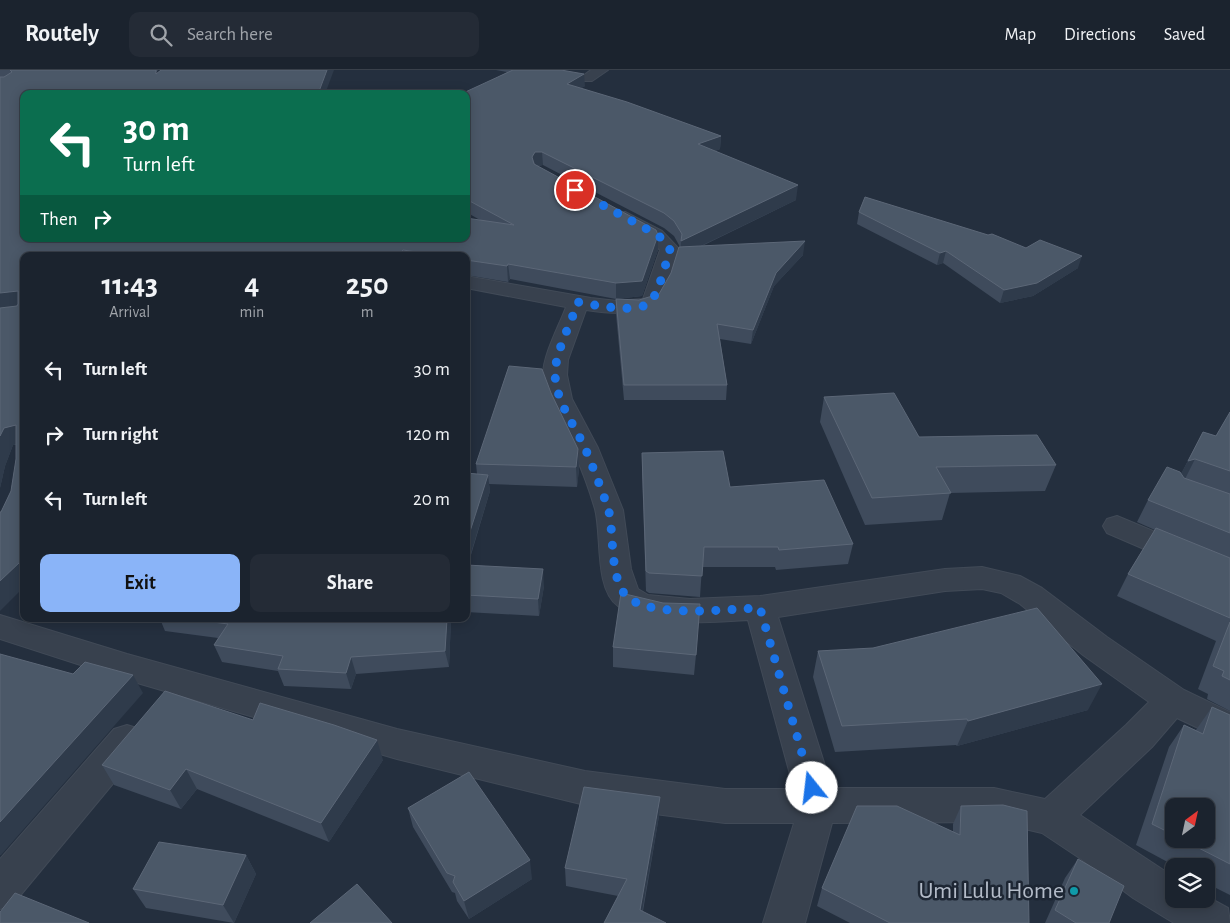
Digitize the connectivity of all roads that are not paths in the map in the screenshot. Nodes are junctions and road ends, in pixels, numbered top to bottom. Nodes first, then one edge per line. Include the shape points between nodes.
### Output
1 (601, 70) edge
2 (587, 78) dead end
3 (612, 210) edge
4 (470, 283) edge
5 (578, 302) junction
6 (1117, 526) dead end
7 (1230, 575) edge
8 (760, 608) junction
9 (0, 627) edge
10 (176, 682) junction
11 (1172, 700) junction
12 (1230, 728) edge
13 (818, 806) junction
14 (1051, 818) junction
15 (0, 889) edge
16 (784, 923) edge
17 (1213, 923) edge

1 - 2 street
3 - 5 street via 665,241 670,250 662,274 651,302 643,306 617,307
4 - 5 street
5 - 8 street via 557,360 555,375 560,399 585,448 609,510 616,569 627,597 642,606 690,611
6 - 7 street
8 - 11 street via 945,580 982,578 1009,584 1031,596
8 - 13 street
9 - 10 street
10 - 13 street via 397,744 585,788 725,806
10 - 15 street
11 - 12 street
11 - 14 street via 1139,736
13 - 14 street via 994,805
13 - 16 street
14 - 17 street via 1147,884

